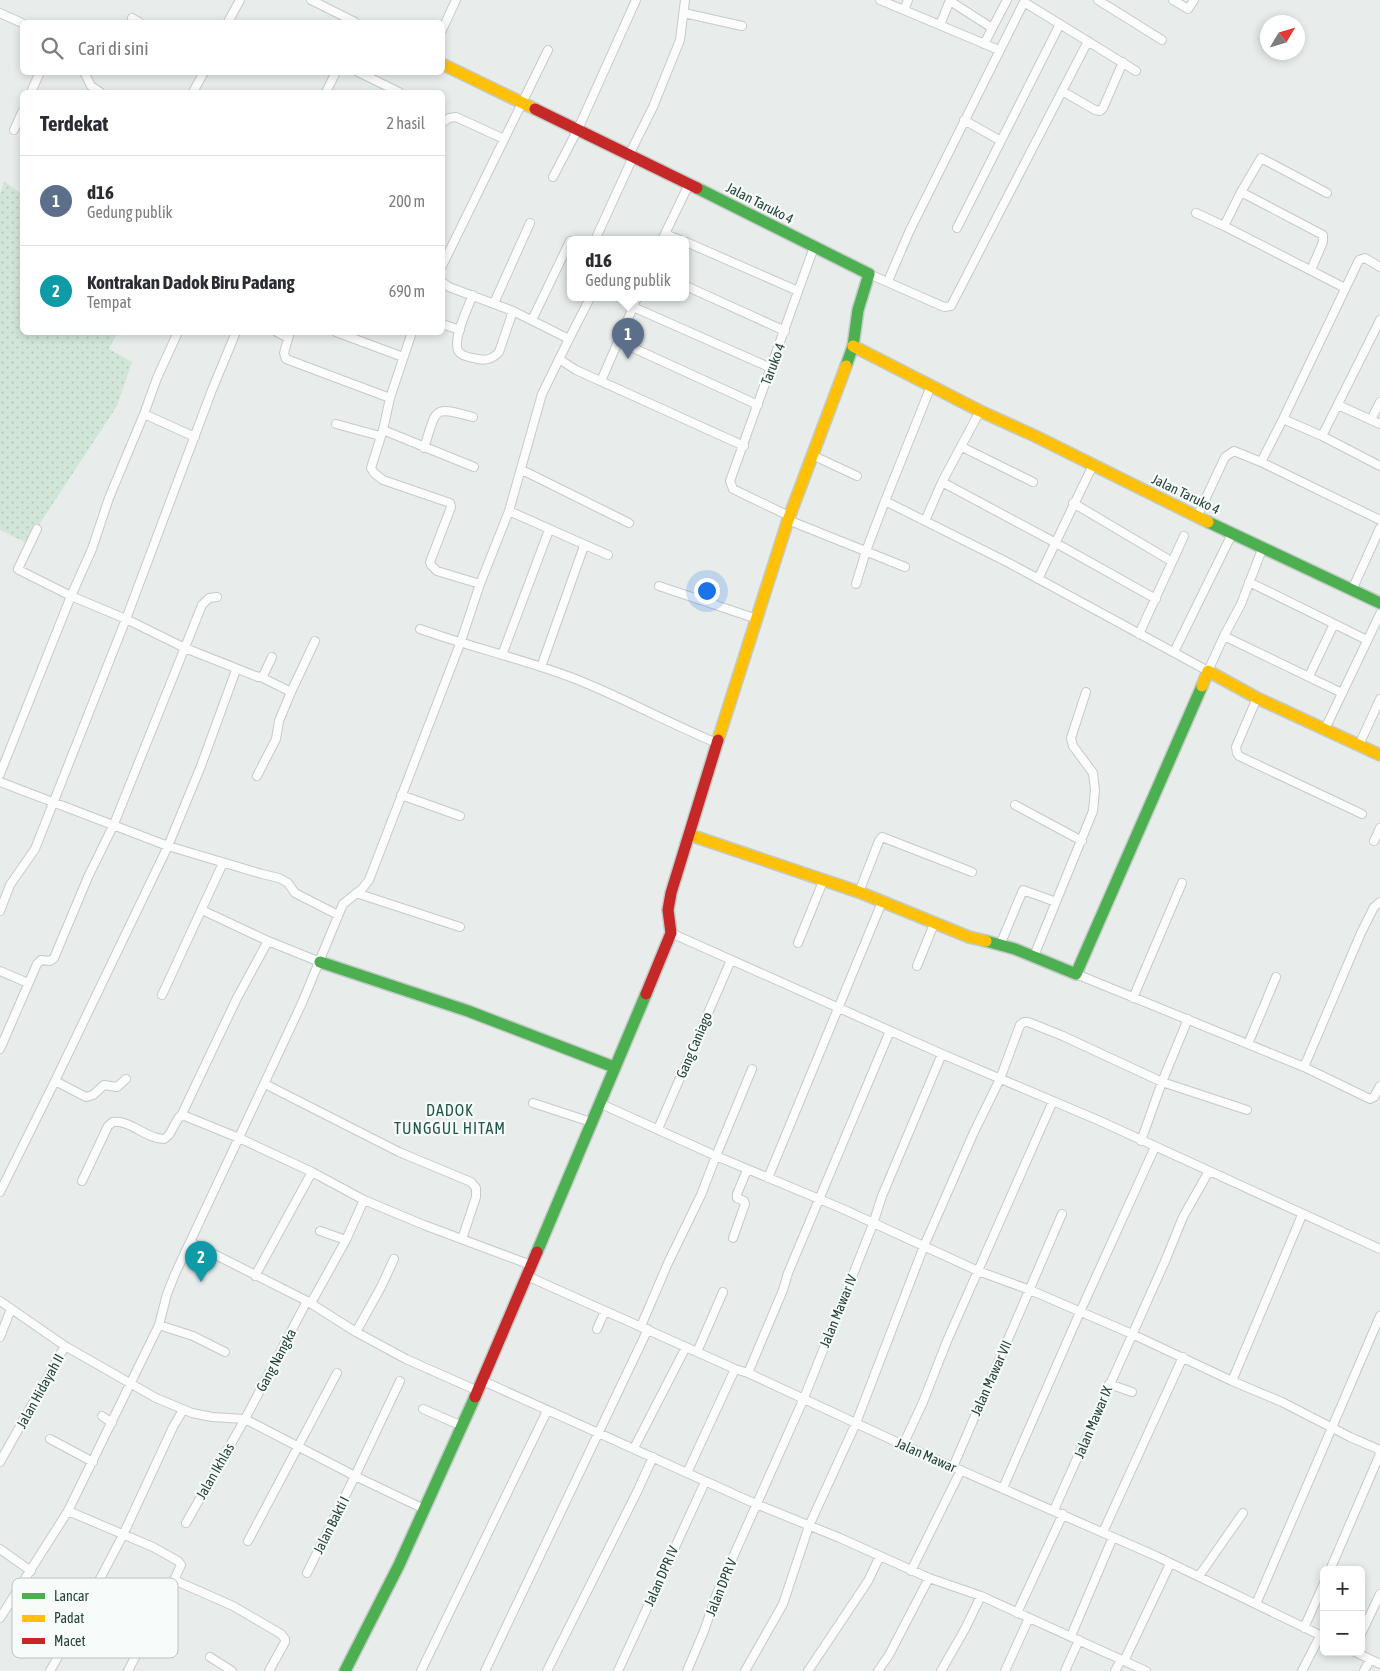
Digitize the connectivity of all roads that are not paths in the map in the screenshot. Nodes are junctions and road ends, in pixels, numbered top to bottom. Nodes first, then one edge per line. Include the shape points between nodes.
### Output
1 (240, 0) edge
2 (311, 0) edge
3 (456, 0) edge
4 (636, 0) edge
5 (685, 0) edge
6 (880, 0) edge
7 (908, 0) edge
8 (950, 0) edge
9 (1007, 0) edge
10 (1098, 0) edge
11 (1173, 0) edge
12 (1194, 0) edge
13 (1025, 1) edge
14 (904, 10) junction
15 (684, 13) junction
16 (0, 14) edge
17 (132, 18) dead end
18 (136, 20) edge
19 (229, 20) edge
20 (351, 20) edge
21 (20, 22) edge
22 (445, 24) edge
23 (1060, 24) junction
24 (940, 25) junction
25 (742, 26) dead end
26 (992, 28) junction
27 (1162, 40) dead end
28 (1088, 41) junction
29 (984, 44) junction
30 (548, 50) dead end
31 (999, 50) junction
32 (1123, 62) junction
33 (445, 65) edge
34 (1136, 70) dead end
35 (39, 75) edge
36 (86, 75) edge
37 (202, 75) edge
38 (334, 75) edge
39 (364, 75) edge
40 (32, 90) edge
41 (97, 90) edge
42 (194, 90) edge
43 (327, 90) edge
44 (394, 90) edge
45 (1062, 92) junction
46 (522, 103) junction
47 (20, 116) edge
48 (446, 116) edge
49 (964, 120) junction
50 (578, 129) junction
51 (14, 130) dead end
52 (504, 139) junction
53 (1001, 140) junction
54 (631, 156) junction
55 (553, 177) dead end
56 (689, 184) junction
57 (1241, 192) junction
58 (1327, 193) dead end
59 (1196, 213) dead end
60 (530, 223) dead end
61 (1224, 226) junction
62 (957, 228) dead end
63 (597, 236) edge
64 (664, 236) edge
65 (689, 243) edge
66 (567, 247) edge
67 (814, 247) junction
68 (445, 261) edge
69 (1380, 267) edge
70 (1311, 270) junction
71 (869, 274) junction
72 (888, 281) junction
73 (445, 284) edge
74 (689, 287) edge
75 (1345, 288) junction
76 (798, 290) junction
77 (473, 295) junction
78 (588, 301) edge
79 (636, 301) edge
80 (494, 303) junction
81 (633, 307) junction
82 (513, 311) junction
83 (532, 320) junction
84 (1380, 320) edge
85 (445, 325) edge
86 (460, 330) junction
87 (785, 331) junction
88 (177, 335) edge
89 (235, 335) edge
90 (289, 335) edge
91 (344, 335) edge
92 (411, 335) edge
93 (569, 338) junction
94 (618, 341) junction
95 (853, 346) junction
96 (404, 357) junction
97 (559, 359) junction
98 (771, 368) junction
99 (601, 381) junction
100 (931, 386) junction
101 (390, 398) junction
102 (1380, 402) edge
103 (758, 405) junction
104 (1338, 405) junction
105 (980, 411) junction
106 (144, 414) junction
107 (473, 417) dead end
108 (1283, 419) junction
109 (1371, 420) junction
110 (336, 424) dead end
111 (1380, 424) edge
112 (382, 433) junction
113 (1322, 436) junction
114 (195, 437) junction
115 (744, 446) junction
116 (962, 447) junction
117 (424, 448) junction
118 (812, 455) junction
119 (1261, 462) junction
120 (1093, 464) junction
121 (1380, 466) edge
122 (474, 467) dead end
123 (522, 470) junction
124 (857, 476) dead end
125 (942, 482) junction
126 (1033, 482) dead end
127 (885, 501) junction
128 (1073, 503) junction
129 (509, 511) junction
130 (1197, 516) junction
131 (788, 518) junction
132 (1380, 520) edge
133 (925, 521) junction
134 (629, 523) dead end
135 (1380, 528) edge
136 (37, 529) dead end
137 (549, 530) junction
138 (1232, 534) junction
139 (1184, 536) dead end
140 (1054, 542) junction
141 (584, 546) junction
142 (1263, 547) junction
143 (866, 551) junction
144 (608, 555) dead end
145 (1171, 561) junction
146 (904, 567) dead end
147 (1038, 579) junction
148 (1249, 582) junction
149 (480, 584) junction
150 (856, 584) dead end
151 (659, 586) dead end
152 (1352, 590) junction
153 (70, 596) junction
154 (217, 597) dead end
155 (1156, 599) junction
156 (1380, 603) edge
157 (1380, 614) edge
158 (126, 619) junction
159 (758, 619) junction
160 (1334, 624) junction
161 (420, 629) dead end
162 (1139, 634) junction
163 (1224, 636) junction
164 (1367, 640) junction
165 (315, 641) dead end
166 (460, 644) junction
167 (185, 648) junction
168 (1174, 652) junction
169 (502, 655) junction
170 (272, 657) dead end
171 (541, 667) junction
172 (236, 670) junction
173 (1208, 671) junction
174 (1309, 676) junction
175 (261, 677) junction
176 (291, 692) junction
177 (1086, 692) dead end
178 (1342, 693) junction
179 (1257, 698) junction
180 (1380, 699) edge
181 (1325, 729) junction
182 (717, 743) junction
183 (1359, 746) junction
184 (1380, 755) edge
185 (0, 774) edge
186 (257, 776) dead end
187 (0, 782) edge
188 (401, 795) junction
189 (55, 803) junction
190 (1015, 805) dead end
191 (1362, 814) dead end
192 (460, 816) dead end
193 (114, 824) junction
194 (1380, 828) edge
195 (690, 835) junction
196 (1082, 840) junction
197 (1374, 841) dead end
198 (168, 846) junction
199 (223, 863) junction
200 (972, 872) dead end
201 (824, 880) junction
202 (1182, 883) dead end
203 (859, 892) junction
204 (356, 893) junction
205 (882, 902) junction
206 (1056, 902) junction
207 (1380, 902) edge
208 (202, 910) junction
209 (0, 911) edge
210 (338, 915) junction
211 (934, 924) junction
212 (460, 927) dead end
213 (670, 933) junction
214 (268, 940) junction
215 (798, 943) dead end
216 (1000, 945) junction
217 (1034, 956) junction
218 (731, 960) junction
219 (320, 962) junction
220 (917, 966) dead end
221 (0, 971) edge
222 (1076, 974) junction
223 (1276, 977) dead end
224 (28, 983) junction
225 (162, 995) dead end
226 (1133, 998) junction
227 (838, 1008) junction
228 (1188, 1019) junction
229 (890, 1031) junction
230 (1248, 1044) junction
231 (0, 1049) edge
232 (942, 1054) junction
233 (614, 1067) junction
234 (1304, 1067) junction
235 (752, 1068) dead end
236 (126, 1079) dead end
237 (1000, 1079) junction
238 (55, 1081) junction
239 (1162, 1082) junction
240 (265, 1084) junction
241 (1380, 1086) edge
242 (1053, 1101) junction
243 (534, 1103) dead end
244 (599, 1103) junction
245 (1247, 1110) dead end
246 (182, 1116) junction
247 (591, 1122) junction
248 (658, 1130) junction
249 (239, 1138) junction
250 (1141, 1141) junction
251 (1155, 1147) junction
252 (716, 1156) junction
253 (747, 1170) junction
254 (1209, 1171) junction
255 (312, 1172) junction
256 (768, 1178) junction
257 (82, 1181) dead end
258 (0, 1192) edge
259 (364, 1200) junction
260 (820, 1200) junction
261 (1062, 1214) dead end
262 (1302, 1215) junction
263 (873, 1224) junction
264 (320, 1231) dead end
265 (734, 1238) dead end
266 (346, 1240) junction
267 (462, 1240) junction
268 (190, 1242) junction
269 (924, 1246) junction
270 (1380, 1249) edge
271 (394, 1259) dead end
272 (531, 1265) junction
273 (978, 1270) junction
274 (255, 1276) junction
275 (527, 1276) junction
276 (1030, 1290) junction
277 (723, 1292) dead end
278 (0, 1301) edge
279 (309, 1302) junction
280 (11, 1309) junction
281 (605, 1311) junction
282 (1080, 1312) junction
283 (1380, 1316) edge
284 (159, 1324) junction
285 (644, 1327) junction
286 (597, 1329) dead end
287 (356, 1332) junction
288 (1132, 1334) junction
289 (0, 1337) edge
290 (65, 1346) junction
291 (686, 1347) junction
292 (225, 1352) dead end
293 (697, 1352) junction
294 (1183, 1357) junction
295 (735, 1369) junction
296 (337, 1372) dead end
297 (748, 1373) junction
298 (400, 1381) dead end
299 (1232, 1381) junction
300 (1109, 1384) junction
301 (131, 1385) junction
302 (480, 1386) junction
303 (1132, 1392) dead end
304 (804, 1398) junction
305 (423, 1409) dead end
306 (183, 1410) junction
307 (547, 1411) junction
308 (102, 1416) dead end
309 (245, 1419) junction
310 (856, 1422) junction
311 (112, 1423) junction
312 (462, 1426) junction
313 (1331, 1427) junction
314 (600, 1433) junction
315 (50, 1439) dead end
316 (903, 1445) junction
317 (297, 1446) junction
318 (634, 1448) junction
319 (1380, 1450) edge
320 (1380, 1454) edge
321 (652, 1457) junction
322 (0, 1462) edge
323 (93, 1462) junction
324 (953, 1466) junction
325 (961, 1470) junction
326 (687, 1473) junction
327 (355, 1476) junction
328 (706, 1482) junction
329 (1003, 1488) junction
330 (756, 1504) junction
331 (424, 1509) junction
332 (1054, 1510) junction
333 (68, 1511) junction
334 (1243, 1513) dead end
335 (1063, 1514) junction
336 (186, 1523) dead end
337 (809, 1526) junction
338 (1103, 1532) junction
339 (123, 1535) junction
340 (1113, 1537) junction
341 (248, 1542) dead end
342 (0, 1549) edge
343 (880, 1556) junction
344 (1170, 1564) junction
345 (1332, 1566) edge
346 (31, 1571) junction
347 (911, 1571) junction
348 (307, 1573) dead end
349 (1199, 1576) junction
350 (26, 1578) edge
351 (100, 1578) edge
352 (175, 1578) edge
353 (930, 1578) junction
354 (178, 1582) edge
355 (1320, 1592) edge
356 (1380, 1594) edge
357 (980, 1596) junction
358 (12, 1598) edge
359 (1256, 1604) junction
360 (1017, 1613) junction
361 (0, 1618) edge
362 (1028, 1618) junction
363 (1365, 1626) edge
364 (1304, 1628) junction
365 (1320, 1636) edge
366 (1075, 1638) junction
367 (1320, 1640) edge
368 (1363, 1656) edge
369 (210, 1657) dead end
370 (57, 1658) edge
371 (135, 1658) edge
372 (1122, 1660) junction
373 (1370, 1660) junction
374 (1380, 1664) edge
375 (50, 1671) edge
376 (128, 1671) edge
377 (232, 1671) edge
378 (270, 1671) edge
379 (345, 1671) edge
380 (421, 1671) edge
381 (485, 1671) edge
382 (547, 1671) edge
383 (618, 1671) edge
384 (687, 1671) edge
385 (745, 1671) edge
386 (808, 1671) edge
387 (878, 1671) edge
388 (941, 1671) edge
389 (1005, 1671) edge
390 (1065, 1671) edge
391 (1115, 1671) edge
392 (1146, 1671) edge
393 (1302, 1671) edge
394 (1364, 1671) edge

1 - 19 street
2 - 20 street
3 - 22 street
4 - 50 street
5 - 15 street
6 - 14 street
7 - 14 street
8 - 24 street
8 - 26 street
9 - 26 street
10 - 27 street
11 - 12 street via 1188,9
13 - 23 street
13 - 31 street
14 - 24 street
15 - 25 street
15 - 54 street via 680,40 671,65
16 - 21 street
17 - 18 street
23 - 28 street
23 - 53 street
24 - 29 street
26 - 29 street
28 - 32 street
28 - 45 street
29 - 31 street
30 - 46 street
31 - 49 street
32 - 34 street
32 - 45 street via 1100,111
33 - 46 street, Jalan Taruko 4
35 - 40 street
36 - 41 street
37 - 42 street
38 - 43 street
39 - 44 street
45 - 72 street via 953,305 944,307
46 - 50 street, Jalan Taruko 4
46 - 52 street
47 - 51 street
48 - 52 street via 459,118
49 - 53 street
49 - 72 street
50 - 54 street, Jalan Taruko 4
50 - 55 street
52 - 68 street
53 - 62 street
54 - 56 street, Jalan Taruko 4
54 - 63 street
56 - 64 street
56 - 67 street, Jalan Taruko 4
57 - 58 street via 1259,159 1263,158
57 - 61 street
57 - 70 street via 1323,235
59 - 61 street
60 - 80 street
61 - 70 street
65 - 76 street
66 - 83 street
67 - 71 street, Jalan Taruko 4
67 - 76 street, Taruko 4
69 - 75 street via 1360,258
70 - 75 street
71 - 72 street
71 - 95 street via 858,310
73 - 77 street
74 - 87 street
75 - 108 street
76 - 87 street, Taruko 4
77 - 80 street
77 - 86 street
78 - 93 street
79 - 81 street
80 - 82 street
81 - 94 street
81 - 98 street
82 - 83 street
82 - 86 street via 499,352 492,359 484,361 461,354 456,341
83 - 93 street
84 - 104 street
85 - 86 street
87 - 98 street, Taruko 4
88 - 106 street
89 - 114 street
90 - 101 street via 284,353 286,359
91 - 96 street
92 - 96 street
93 - 97 street
94 - 99 street
94 - 103 street
95 - 100 street, Jalan Taruko 4
95 - 118 street
96 - 101 street
97 - 99 street
97 - 123 street via 542,394
98 - 103 street, Taruko 4
99 - 115 street
100 - 105 street, Jalan Taruko 4
100 - 127 street
101 - 112 street
102 - 109 street
103 - 115 street, Taruko 4
104 - 109 street
104 - 113 street
105 - 116 street
105 - 120 street, Jalan Taruko 4
106 - 114 street
106 - 153 street via 92,549
107 - 117 street via 449,410 438,412
108 - 113 street
108 - 119 street
109 - 111 street
110 - 112 street
112 - 117 street
112 - 149 street via 371,465 374,473 383,480 451,504 430,562 433,568
113 - 121 street
114 - 158 street
115 - 131 street, Taruko 4 via 730,482 733,489
116 - 125 street
116 - 126 street
117 - 122 street
118 - 124 street
118 - 131 street
119 - 130 street via 1234,452 1227,454
119 - 132 street
120 - 128 street
120 - 130 street, Jalan Taruko 4
123 - 129 street
123 - 134 street
125 - 133 street
125 - 140 street
127 - 133 street
127 - 143 street
128 - 140 street
128 - 145 street
129 - 137 street
129 - 149 street
130 - 138 street, Jalan Taruko 4
131 - 143 street
131 - 159 street
133 - 147 street
135 - 152 street
136 - 153 street via 18,568
137 - 141 street
137 - 169 street
138 - 142 street, Jalan Taruko 4
138 - 168 street
139 - 145 street
140 - 147 street
140 - 155 street
141 - 144 street
141 - 171 street
142 - 148 street
142 - 152 street, Jalan Taruko 4
143 - 146 street
143 - 150 street
145 - 155 street
147 - 162 street
148 - 160 street
148 - 163 street
149 - 166 street
151 - 159 street
152 - 156 street, Jalan Taruko 4
153 - 158 street
153 - 185 street
154 - 167 street via 204,602
155 - 162 street
157 - 164 street
158 - 167 street
158 - 189 street
159 - 182 street
160 - 164 street
160 - 174 street
161 - 166 street
162 - 168 street
163 - 173 street
163 - 174 street
164 - 178 street
165 - 176 street
166 - 169 street
166 - 188 street
167 - 172 street
167 - 193 street
168 - 173 street
169 - 171 street
170 - 175 street
171 - 182 street
172 - 175 street
172 - 198 street
173 - 179 street
173 - 222 street
174 - 178 street
175 - 176 street
176 - 186 street via 279,720 276,738
177 - 196 street via 1071,738 1073,746 1090,768 1094,782 1093,811
178 - 181 street
179 - 181 street
179 - 191 street via 1236,747 1239,756
180 - 183 street
181 - 183 street
182 - 195 street
183 - 184 street
187 - 189 street
188 - 192 street
188 - 204 street via 369,880
189 - 193 street
189 - 209 street via 35,850 10,885
190 - 196 street
193 - 198 street
193 - 224 street via 53,960 38,962
194 - 197 street
195 - 201 street
195 - 213 street via 671,893 668,910
196 - 206 street
198 - 199 street
198 - 238 street
199 - 208 street
199 - 210 street via 288,882 295,893
200 - 203 street via 882,837
201 - 203 street
201 - 215 street
202 - 226 street
203 - 205 street
204 - 210 street via 346,900
204 - 212 street
205 - 211 street
205 - 227 street
206 - 216 street via 1023,890
206 - 217 street
207 - 234 street via 1374,907 1361,933
208 - 214 street
208 - 225 street
210 - 219 street
211 - 216 street
211 - 220 street
213 - 218 street
213 - 233 street
214 - 219 street
214 - 246 street
216 - 217 street
217 - 222 street
218 - 227 street
218 - 248 street, Gang Caniago
219 - 233 street via 555,1043
219 - 240 street
221 - 224 street
222 - 226 street
223 - 230 street
224 - 231 street
226 - 228 street
227 - 229 street
227 - 256 street
228 - 230 street
228 - 239 street
229 - 232 street
229 - 260 street
230 - 234 street
232 - 237 street
232 - 263 street, Jalan Mawar IV
233 - 244 street
234 - 241 street via 1370,1099
235 - 252 street
236 - 238 street via 117,1087 104,1085 86,1097
237 - 239 street via 1019,1027 1021,1023 1028,1022
237 - 242 street
237 - 269 street
238 - 258 street
239 - 245 street
239 - 250 street
240 - 249 street
240 - 267 street via 398,1152 471,1182 476,1188 476,1197
242 - 250 street
242 - 273 street
243 - 247 street
244 - 247 street
244 - 248 street
246 - 249 street
246 - 257 street via 164,1139 122,1122 113,1122 108,1126
247 - 272 street
248 - 252 street
249 - 255 street
249 - 268 street
250 - 251 street
251 - 254 street
251 - 282 street
252 - 253 street
252 - 285 street via 668,1263
253 - 256 street
253 - 265 street via 737,1194 737,1198 745,1203
254 - 262 street
254 - 288 street, Jalan Mawar IX via 1183,1217
255 - 259 street
255 - 274 street
256 - 260 street
259 - 266 street, Gang Nangka
259 - 267 street
260 - 263 street
260 - 297 street
261 - 276 street, Jalan Mawar VII
262 - 270 street
262 - 299 street
263 - 269 street
263 - 304 street, Jalan Mawar IV
264 - 266 street
266 - 279 street, Gang Nangka
267 - 272 street
268 - 274 street
268 - 284 street
269 - 273 street
269 - 310 street
271 - 287 street
272 - 275 street
273 - 276 street
273 - 316 street
274 - 279 street
275 - 281 street, Jalan Mawar
275 - 302 street
276 - 282 street
276 - 324 street, Jalan Mawar VII
277 - 293 street
278 - 280 street
279 - 287 street
279 - 309 street, Gang Nangka
280 - 289 street
280 - 290 street
281 - 285 street, Jalan Mawar
281 - 286 street
282 - 288 street
282 - 329 street
283 - 313 street
284 - 292 street
284 - 301 street
285 - 291 street, Jalan Mawar
285 - 314 street
287 - 302 street via 406,1359
288 - 294 street
288 - 300 street, Jalan Mawar IX
290 - 301 street
290 - 322 street, Jalan Hidayah II
291 - 293 street, Jalan Mawar
291 - 318 street
293 - 295 street, Jalan Mawar
294 - 299 street
294 - 338 street
295 - 297 street, Jalan Mawar
295 - 326 street
296 - 317 street
297 - 304 street, Jalan Mawar
298 - 327 street, Jalan Bakti I
299 - 313 street
300 - 303 street
300 - 332 street, Jalan Mawar IX
301 - 306 street
301 - 311 street
302 - 307 street via 514,1394
302 - 312 street
304 - 310 street, Jalan Mawar
304 - 330 street, Jalan Mawar IV
305 - 312 street
306 - 309 street via 212,1417
306 - 339 street
307 - 314 street
307 - 380 street
308 - 311 street
309 - 317 street
309 - 336 street, Jalan Ikhlas
310 - 316 street, Jalan Mawar
310 - 337 street
311 - 323 street
312 - 331 street
313 - 319 street
313 - 359 street
314 - 318 street
314 - 381 street
315 - 323 street
316 - 324 street, Jalan Mawar
317 - 327 street
317 - 341 street
318 - 321 street
320 - 345 street
321 - 326 street
321 - 382 street
323 - 333 street
324 - 325 street, Jalan Mawar
325 - 329 street, Jalan Mawar
325 - 347 street
326 - 328 street
327 - 331 street
327 - 348 street, Jalan Bakti I
328 - 330 street
328 - 383 street, Jalan DPR IV
329 - 332 street, Jalan Mawar
330 - 337 street
330 - 384 street, Jalan DPR V
331 - 379 street
332 - 335 street, Jalan Mawar
333 - 339 street
333 - 346 street
334 - 349 street
335 - 338 street, Jalan Mawar
335 - 360 street
337 - 343 street
337 - 385 street via 783,1604
338 - 340 street, Jalan Mawar
339 - 351 street
339 - 352 street via 179,1562
340 - 344 street, Jalan Mawar
340 - 366 street
342 - 346 street
343 - 347 street
343 - 386 street via 868,1581
344 - 349 street, Jalan Mawar
344 - 372 street
346 - 350 street
347 - 353 street
349 - 359 street, Jalan Mawar
353 - 357 street
353 - 387 street
354 - 378 street via 233,1606 284,1637 285,1642
355 - 364 street
356 - 363 street
357 - 360 street
357 - 388 street
358 - 361 street
359 - 364 street, Jalan Mawar
360 - 362 street
362 - 366 street
362 - 389 street
364 - 365 street, Jalan Mawar
366 - 372 street
366 - 390 street
367 - 393 street
368 - 373 street
369 - 377 street
370 - 375 street
371 - 376 street
372 - 391 street
372 - 392 street
373 - 374 street
373 - 394 street

